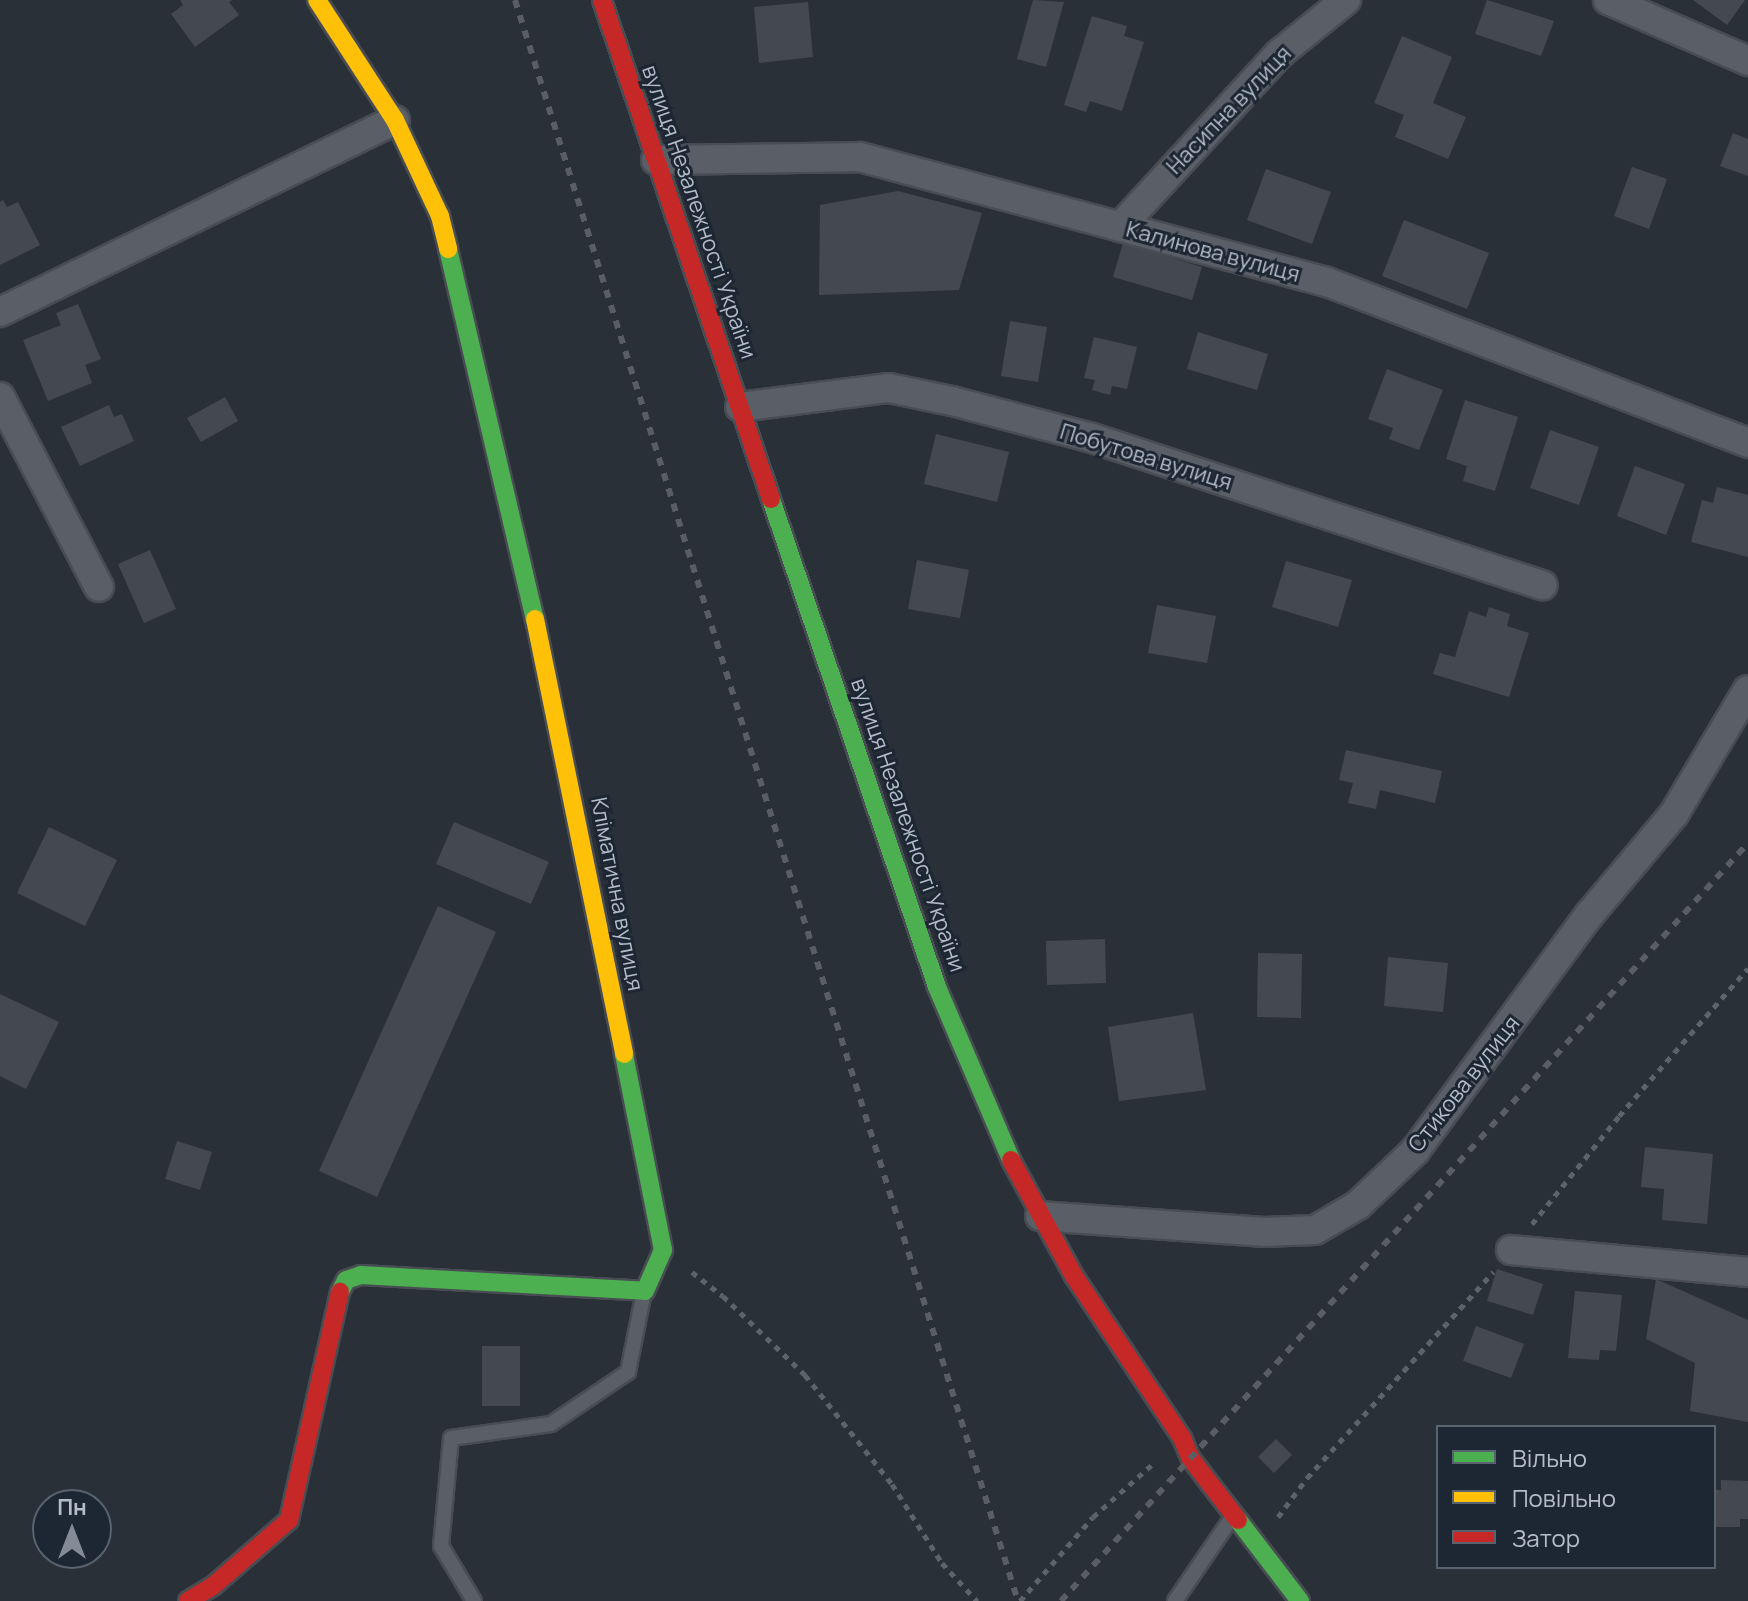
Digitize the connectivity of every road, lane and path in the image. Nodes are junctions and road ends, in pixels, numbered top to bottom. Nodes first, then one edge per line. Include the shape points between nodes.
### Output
1 (317, 0) edge
2 (602, 0) edge
3 (1346, 0) edge
4 (1608, 0) edge
5 (1748, 61) edge
6 (395, 120) junction
7 (656, 160) junction
8 (1120, 227) junction
9 (0, 312) edge
10 (0, 397) edge
11 (740, 407) junction
12 (1748, 443) edge
13 (1543, 585) dead end
14 (99, 587) dead end
15 (1748, 690) edge
16 (1040, 1216) junction
17 (663, 1250) junction
18 (1511, 1250) dead end
19 (1748, 1272) edge
20 (645, 1291) junction
21 (1182, 1438) junction
22 (1235, 1512) junction
23 (188, 1601) edge
24 (474, 1601) edge
25 (977, 1601) edge
26 (1020, 1601) edge
27 (1175, 1601) edge
28 (1300, 1601) edge

1 - 6 street, Кліматична вулиця
2 - 7 street, вулиця Незалежності України
3 - 8 street, Насипна вулиця via 1279,54
4 - 5 street
6 - 9 street
6 - 17 street, Кліматична вулиця via 440,216 554,701
7 - 8 street, Калинова вулиця via 860,157
7 - 11 street, вулиця Незалежності України
8 - 12 street, Калинова вулиця via 1327,282
10 - 14 street
11 - 13 street, Побутова вулиця via 889,388 952,401 1092,438
11 - 16 street, вулиця Незалежності України via 937,987
15 - 16 street, Стикова вулиця via 1674,814 1590,914 1415,1151 1358,1205 1315,1230
16 - 21 street, вулиця Незалежності України
17 - 20 street
17 - 25 path via 723,1296 805,1375 892,1484 942,1563
18 - 19 street
20 - 23 street via 361,1275 346,1280 289,1520
20 - 24 lane via 628,1372 551,1424 451,1438 441,1546
21 - 22 street, вулиця Незалежності України via 1191,1459
21 - 26 path via 1093,1517
22 - 27 lane
22 - 28 street, вулиця Незалежності України

